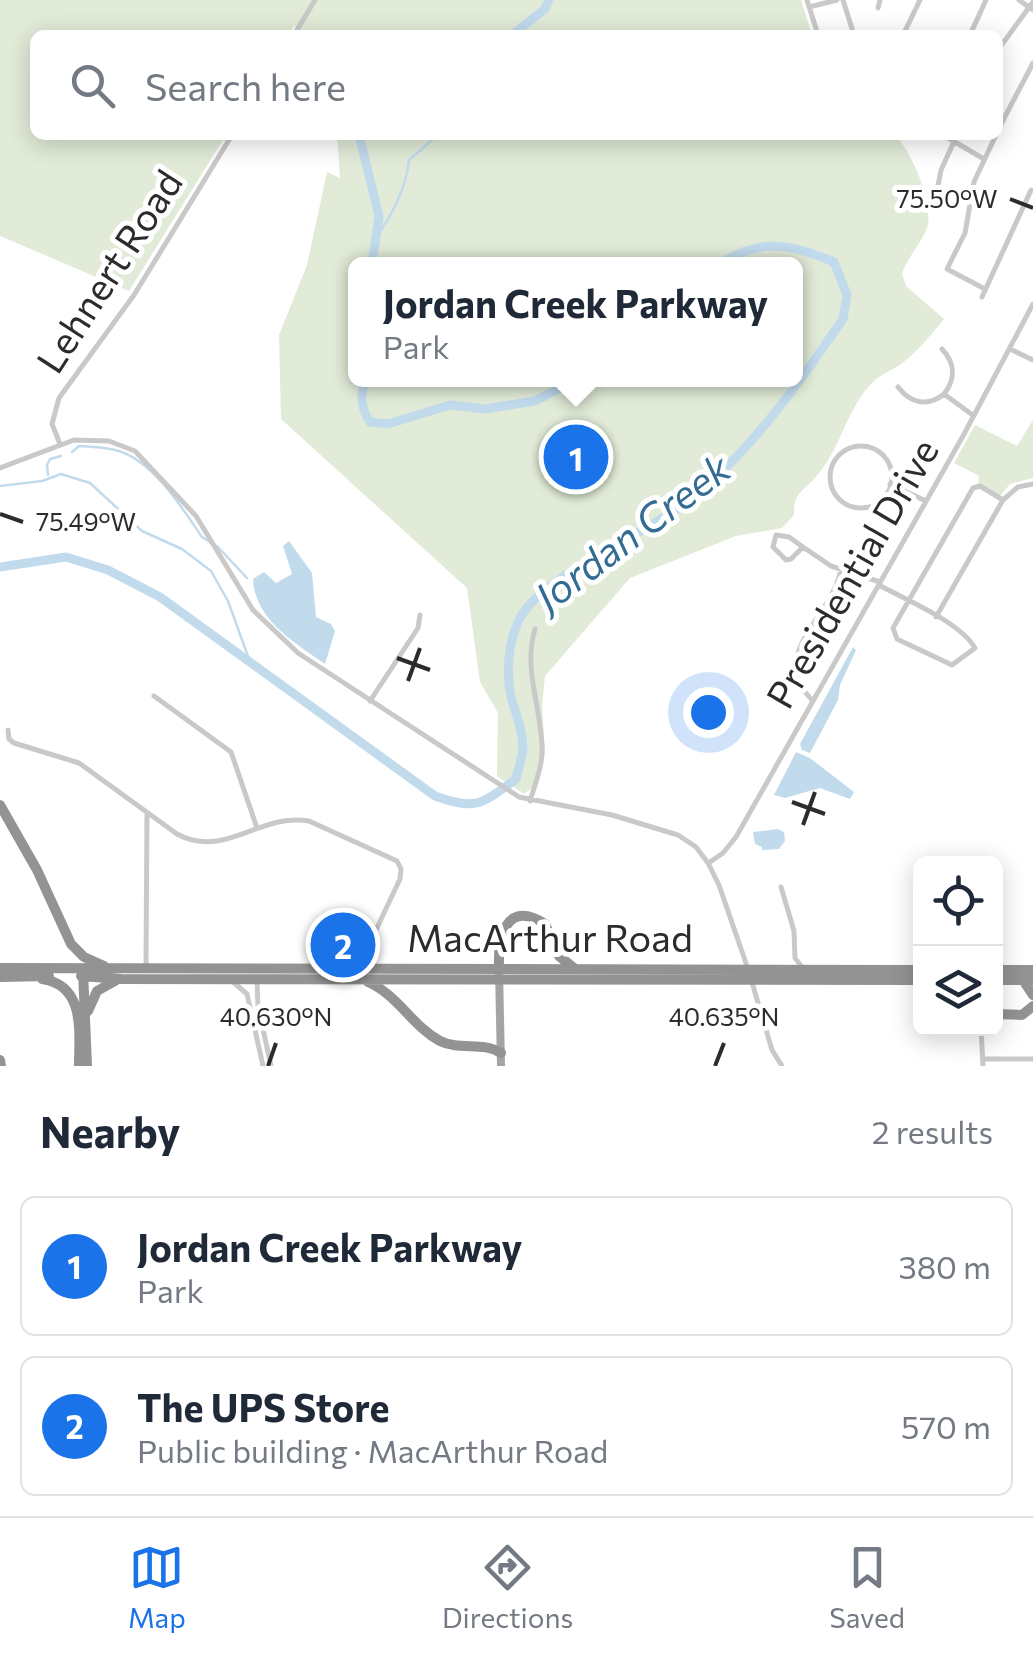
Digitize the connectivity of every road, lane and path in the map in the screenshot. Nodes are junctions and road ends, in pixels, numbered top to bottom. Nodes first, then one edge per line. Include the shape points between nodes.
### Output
1 (315, 0) edge
2 (840, 0) edge
3 (880, 0) edge
4 (920, 0) edge
5 (986, 0) edge
6 (1019, 0) edge
7 (808, 3) edge
8 (1032, 6) edge
9 (878, 8) dead end
10 (297, 30) edge
11 (816, 30) edge
12 (852, 30) edge
13 (905, 30) edge
14 (972, 30) edge
15 (1003, 44) edge
16 (1033, 63) edge
17 (1003, 121) edge
18 (229, 140) edge
19 (949, 140) edge
20 (955, 140) edge
21 (994, 140) edge
22 (953, 144) junction
23 (984, 159) junction
24 (1030, 189) edge
25 (936, 196) dead end
26 (1033, 304) edge
27 (942, 349) dead end
28 (1010, 349) junction
29 (1033, 360) edge
30 (898, 387) dead end
31 (944, 394) junction
32 (974, 416) junction
33 (60, 444) junction
34 (0, 468) edge
35 (890, 484) junction
36 (1033, 484) edge
37 (1004, 500) junction
38 (926, 501) junction
39 (802, 547) junction
40 (841, 569) junction
41 (880, 583) junction
42 (908, 601) junction
43 (420, 615) dead end
44 (936, 618) junction
45 (536, 629) dead end
46 (154, 696) dead end
47 (813, 700) junction
48 (370, 701) junction
49 (8, 730) dead end
50 (530, 801) junction
51 (0, 806) edge
52 (147, 812) junction
53 (257, 828) junction
54 (708, 863) junction
55 (781, 887) dead end
56 (795, 958) junction
57 (1003, 962) edge
58 (110, 968) junction
59 (146, 968) junction
60 (576, 970) junction
61 (782, 970) junction
62 (809, 970) junction
63 (913, 970) edge
64 (1003, 971) edge
65 (4, 972) edge
66 (83, 973) junction
67 (257, 974) junction
68 (358, 974) junction
69 (499, 974) junction
70 (749, 975) junction
71 (1029, 975) edge
72 (26, 976) junction
73 (121, 979) junction
74 (230, 979) junction
75 (1003, 979) edge
76 (913, 980) edge
77 (1033, 995) edge
78 (1033, 1006) edge
79 (1003, 1014) edge
80 (86, 1017) junction
81 (981, 1036) edge
82 (501, 1052) junction
83 (1033, 1058) edge
84 (982, 1062) edge
85 (267, 1064) edge
86 (79, 1066) edge
87 (87, 1066) edge
88 (501, 1066) edge
89 (782, 1066) edge

1 - 10 street
2 - 7 street
2 - 12 street
3 - 9 street
4 - 13 street
5 - 14 street
6 - 8 street
7 - 11 street
8 - 15 street
16 - 17 street
18 - 33 street, Lehnert Road via 134,295 59,398 52,424
19 - 22 street
20 - 22 street
21 - 23 street
22 - 23 street
22 - 25 street
23 - 24 street via 964,233 946,269 983,293
26 - 28 street, Presidential Drive
27 - 31 street via 953,372
28 - 29 street
28 - 32 street, Presidential Drive
30 - 31 street via 918,402
31 - 32 street
32 - 38 street, Presidential Drive
33 - 34 street
33 - 48 street via 99,439 135,452 189,507 273,632
35 - 35 street via 877,503 853,508 834,494 830,472 844,450 868,446 887,460
35 - 38 street
36 - 37 street
37 - 42 street via 972,488
37 - 44 street
38 - 41 street, Presidential Drive
39 - 39 street via 784,535 772,541 788,560
39 - 40 street
40 - 41 street
40 - 47 street via 796,662 798,684
41 - 42 street
41 - 47 street, Presidential Drive
42 - 44 street
42 - 44 street via 893,628 897,639 952,665 975,648
43 - 48 street
45 - 50 street via 528,663 542,747
46 - 53 street via 231,752
47 - 54 street, Presidential Drive via 734,840
48 - 50 street
49 - 52 street via 10,741 79,763
50 - 54 street via 612,814 678,836
51 - 58 highway via 71,944
52 - 53 street via 199,842
52 - 59 street
53 - 68 street via 279,820 310,821 400,864 400,879
54 - 70 street
55 - 56 street
56 - 61 street
56 - 62 street
57 - 71 highway via 1022,966
58 - 59 highway, MacArthur Road
58 - 66 highway, MacArthur Road
59 - 67 highway, MacArthur Road
60 - 69 highway, MacArthur Road
60 - 69 highway via 559,956 548,928 532,918 514,919 502,930
60 - 70 highway, MacArthur Road
61 - 62 highway, MacArthur Road
61 - 70 highway, MacArthur Road
62 - 63 highway, MacArthur Road
64 - 71 highway
65 - 66 highway, MacArthur Road
65 - 72 highway, MacArthur Road
66 - 72 highway, MacArthur Road
66 - 73 highway, MacArthur Road
66 - 80 highway
67 - 68 highway, MacArthur Road
67 - 74 highway, MacArthur Road
67 - 85 street
68 - 69 highway, MacArthur Road
68 - 82 highway via 444,1043
69 - 70 highway, MacArthur Road
69 - 82 main road
70 - 76 highway, MacArthur Road
70 - 89 street
71 - 75 highway
71 - 77 highway
72 - 86 highway via 55,982 74,1000
73 - 74 highway, MacArthur Road
73 - 80 highway via 97,991
74 - 85 street via 247,994
78 - 79 highway
80 - 87 highway
81 - 84 street
82 - 88 main road
83 - 84 street

